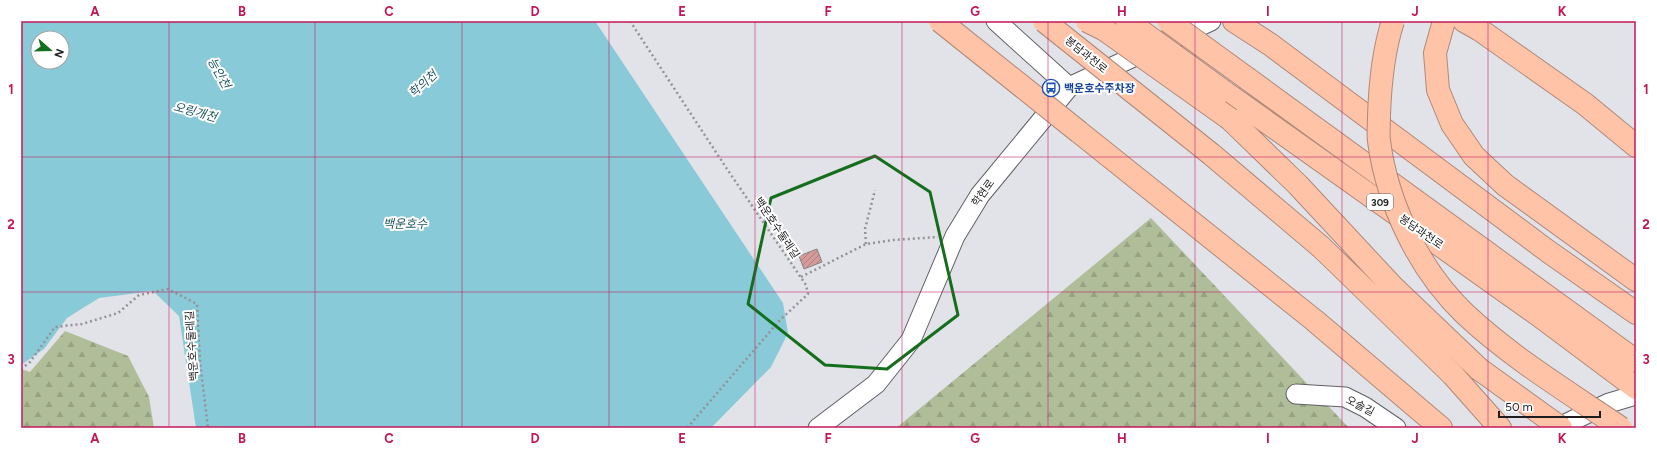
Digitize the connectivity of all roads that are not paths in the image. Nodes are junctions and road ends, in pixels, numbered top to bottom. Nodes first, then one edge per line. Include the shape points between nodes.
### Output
1 (940, 21) edge
2 (996, 21) edge
3 (1044, 21) edge
4 (1087, 21) edge
5 (1127, 21) edge
6 (1168, 21) edge
7 (1211, 21) edge
8 (1234, 21) edge
9 (1393, 21) edge
10 (1444, 21) edge
11 (1464, 21) edge
12 (1069, 87) junction
13 (1636, 146) edge
14 (1636, 280) edge
15 (1636, 313) edge
16 (1636, 361) edge
17 (1636, 388) edge
18 (1296, 394) dead end
19 (1636, 395) edge
20 (818, 428) edge
21 (1396, 428) edge
22 (1441, 428) edge
23 (1500, 428) edge
24 (1557, 428) edge
25 (1561, 428) edge
26 (1621, 428) edge

1 - 22 highway, bridge via 1314,320
2 - 12 street
3 - 23 highway, 봉담과천로, bridge via 1211,154 1321,247 1453,375
4 - 25 highway, bridge via 1105,30 1230,119 1298,185 1392,287 1479,369
5 - 17 highway, 봉담과천로 / 309, bridge via 1537,314
6 - 16 highway, 봉담과천로 / 309, bridge
7 - 12 street, 학현로
8 - 15 highway via 1271,45 1549,252
9 - 26 highway, bridge via 1388,35 1380,85 1378,140 1391,195 1415,246 1438,283 1464,313 1500,345
10 - 14 highway via 1435,54 1438,90 1452,124 1474,156 1505,184
11 - 13 highway via 1585,104
12 - 20 street, 학현로 via 980,195 955,236 911,340 876,384
18 - 21 street, 오솔길 via 1345,397
19 - 24 street via 1609,403

